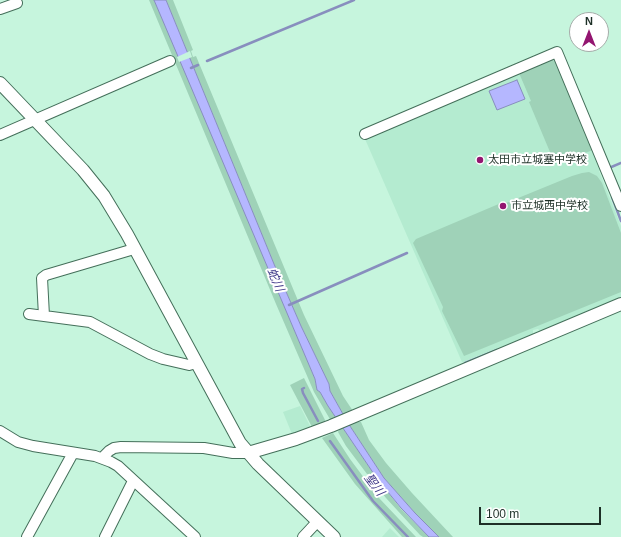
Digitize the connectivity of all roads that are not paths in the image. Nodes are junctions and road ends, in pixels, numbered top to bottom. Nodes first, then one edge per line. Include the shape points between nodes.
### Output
1 (17, 3) dead end
2 (0, 10) edge
3 (170, 61) dead end
4 (0, 83) edge
5 (36, 120) junction
6 (365, 134) dead end
7 (0, 135) edge
8 (621, 206) edge
9 (134, 249) junction
10 (621, 304) edge
11 (29, 314) dead end
12 (44, 316) junction
13 (196, 363) junction
14 (0, 431) edge
15 (73, 453) junction
16 (248, 453) junction
17 (102, 458) junction
18 (133, 480) junction
19 (317, 522) junction
20 (185, 533) edge
21 (26, 537) edge
22 (105, 537) edge
23 (195, 537) edge
24 (303, 537) edge
25 (334, 537) edge

1 - 2 street
3 - 5 street
4 - 5 street
5 - 7 street
5 - 9 street via 102,194
6 - 8 street via 557,52
9 - 12 street via 46,275 42,278
9 - 13 street
10 - 16 street via 334,425
11 - 12 street
12 - 13 street via 90,322 150,354 189,365
13 - 16 street
14 - 15 street via 18,442
15 - 17 street
15 - 21 street
16 - 17 street via 204,448 120,447 109,451
16 - 19 street
17 - 18 street via 118,466
18 - 20 street
18 - 22 street
19 - 24 street
19 - 25 street
20 - 23 street

